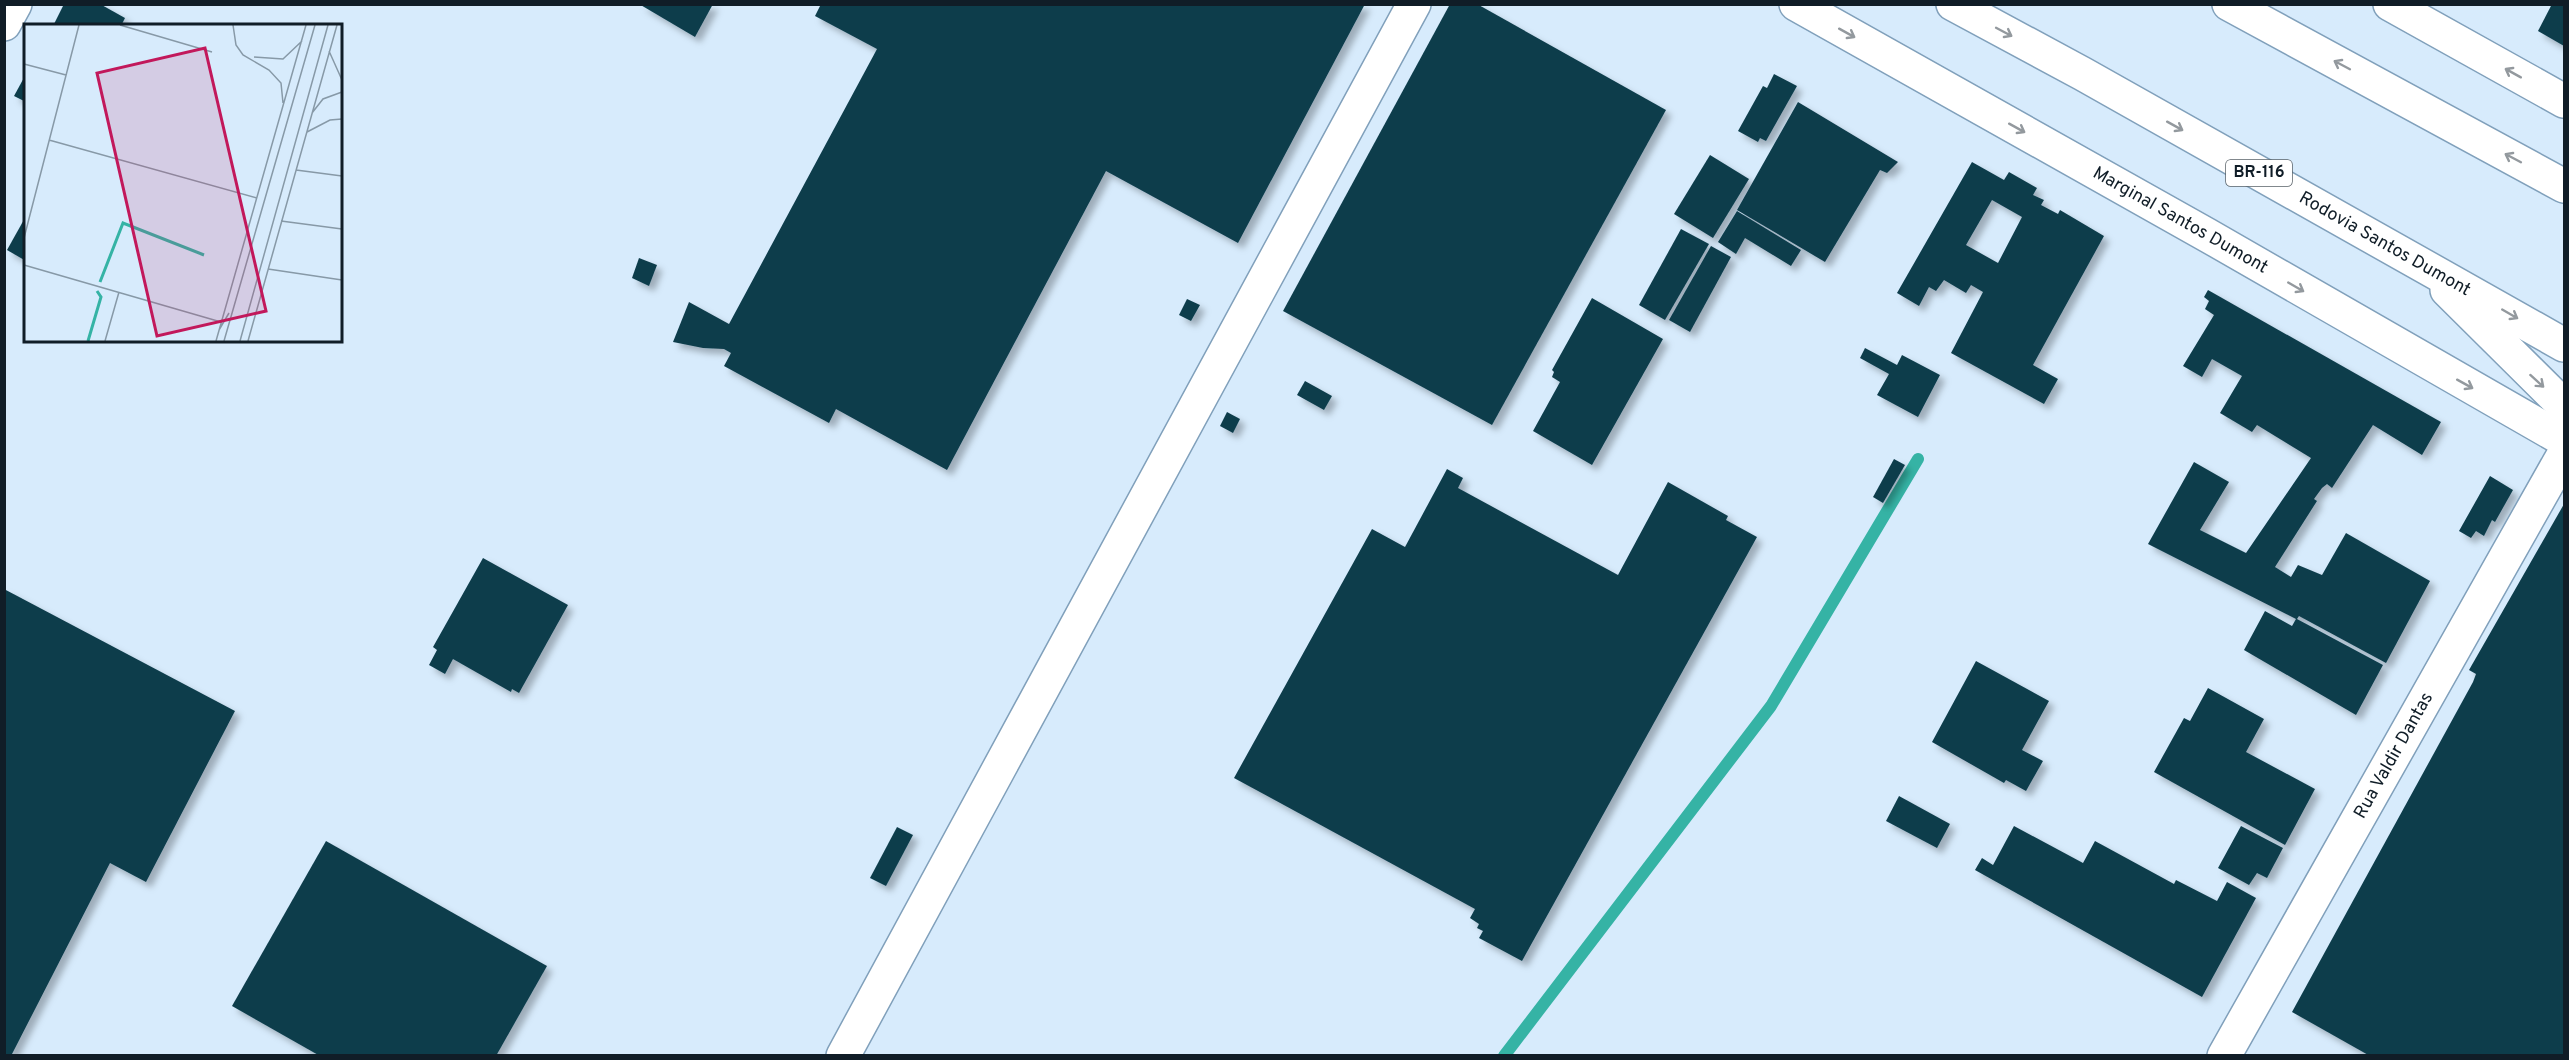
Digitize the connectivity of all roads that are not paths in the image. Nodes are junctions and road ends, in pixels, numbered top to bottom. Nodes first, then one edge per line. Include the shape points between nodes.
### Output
1 (15, 4) edge
2 (1414, 4) edge
3 (1796, 4) edge
4 (1953, 4) edge
5 (2229, 4) edge
6 (2390, 4) edge
7 (4, 24) edge
8 (2565, 101) edge
9 (2565, 186) edge
10 (2423, 264) junction
11 (2565, 345) edge
12 (2565, 406) edge
13 (2565, 440) edge
14 (2565, 454) edge
15 (843, 1056) edge
16 (2224, 1056) edge

1 - 7 main road
2 - 15 main road
3 -> 13 main road, Marginal Santos Dumont
4 -> 10 main road, Rodovia Santos Dumont / BR-116
9 -> 5 main road
8 -> 6 main road
10 -> 11 main road, Rodovia Santos Dumont / BR-116
10 -> 12 main road
14 - 16 main road, Rua Valdir Dantas

